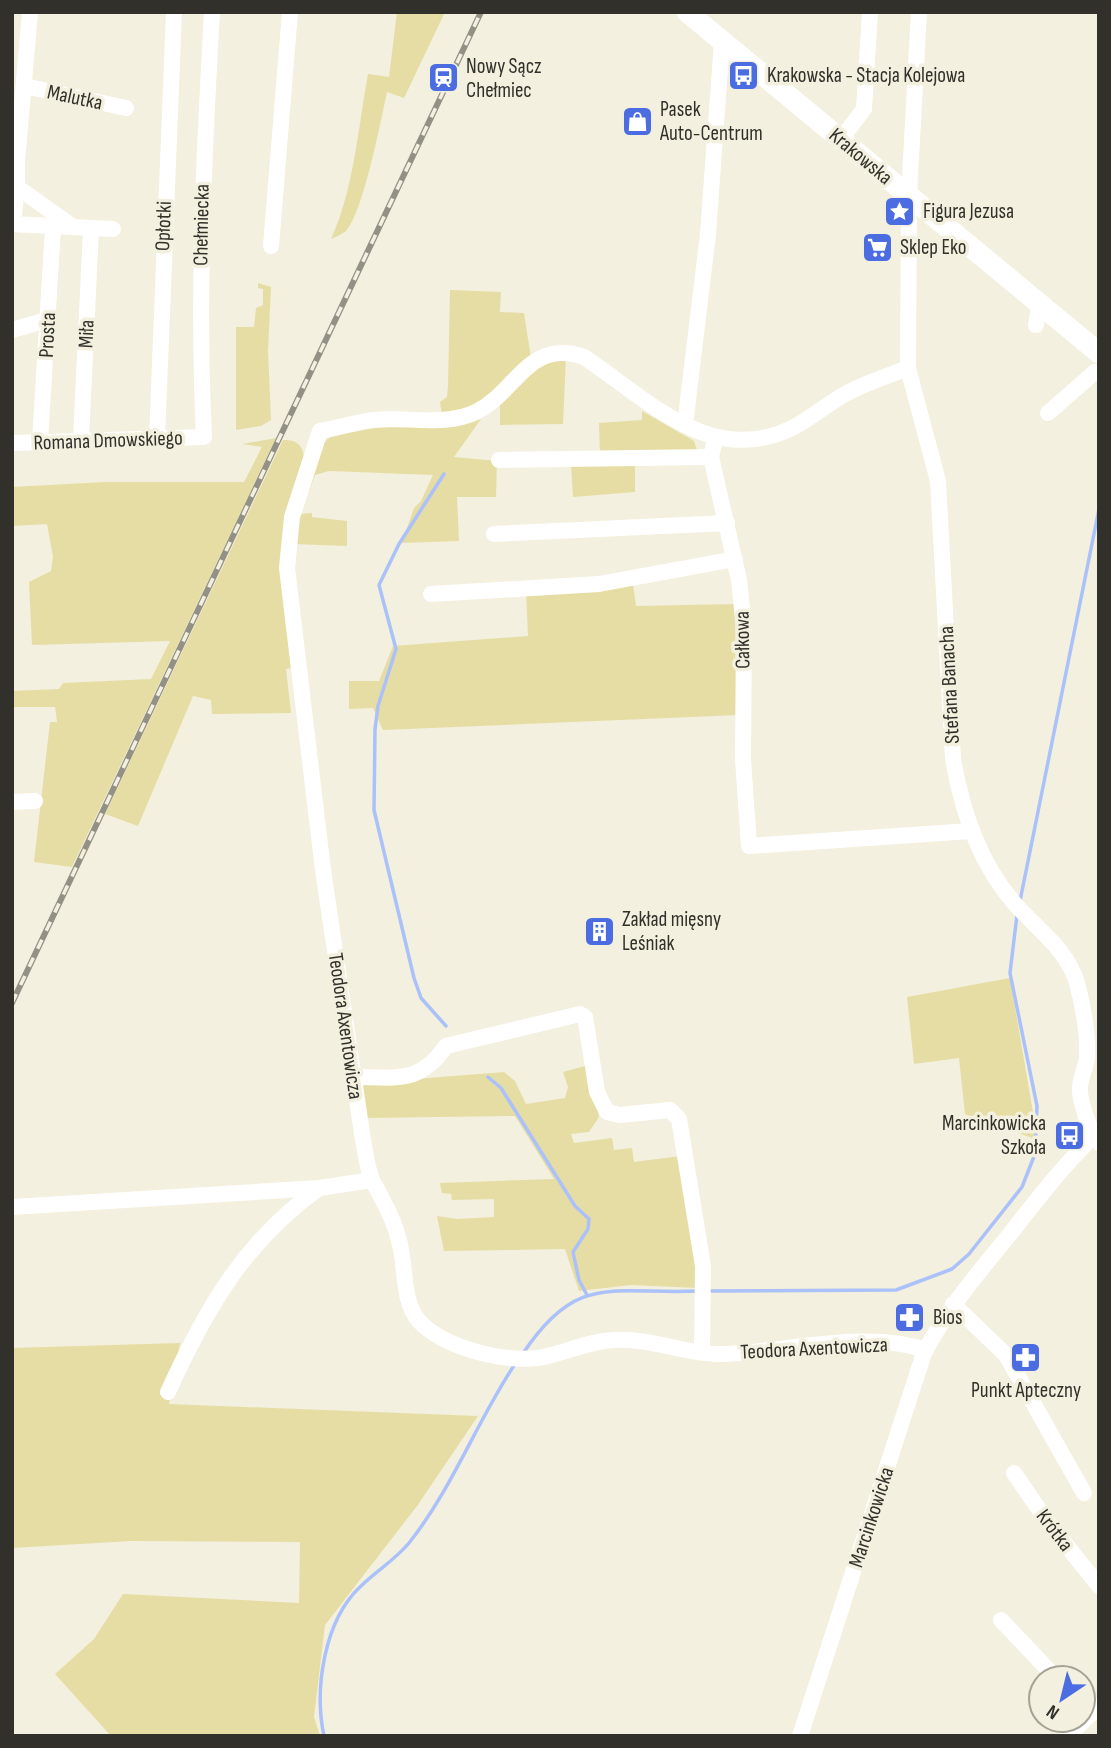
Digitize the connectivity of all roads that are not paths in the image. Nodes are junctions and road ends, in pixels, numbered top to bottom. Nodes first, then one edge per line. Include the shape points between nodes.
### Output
1 (30, 12) edge
2 (174, 12) edge
3 (212, 12) edge
4 (290, 12) edge
5 (688, 12) edge
6 (870, 12) edge
7 (919, 12) edge
8 (722, 41) junction
9 (25, 86) junction
10 (126, 108) dead end
11 (841, 139) junction
12 (14, 162) edge
13 (17, 187) junction
14 (909, 195) junction
15 (13, 224) edge
16 (72, 226) junction
17 (53, 228) junction
18 (91, 229) junction
19 (113, 229) dead end
20 (271, 246) dead end
21 (47, 320) junction
22 (12, 330) edge
23 (1097, 362) edge
24 (908, 368) junction
25 (1048, 413) dead end
26 (685, 425) junction
27 (204, 437) joint
28 (81, 439) junction
29 (157, 439) junction
30 (715, 439) junction
31 (40, 441) junction
32 (12, 443) edge
33 (711, 457) junction
34 (499, 460) dead end
35 (727, 523) junction
36 (494, 534) dead end
37 (735, 559) junction
38 (431, 594) dead end
39 (35, 801) dead end
40 (12, 802) edge
41 (971, 831) junction
42 (353, 1077) junction
43 (1097, 1137) edge
44 (372, 1180) junction
45 (318, 1188) junction
46 (12, 1207) edge
47 (954, 1304) junction
48 (926, 1350) junction
49 (702, 1351) junction
50 (167, 1392) dead end
51 (1014, 1473) dead end
52 (1084, 1493) dead end
53 (1099, 1586) edge
54 (1002, 1620) dead end
55 (1043, 1664) edge
56 (800, 1736) edge

1 - 9 street
2 - 29 street, Opłotki
3 - 27 street, Chełmiecka via 201,199 199,333
4 - 20 street
5 - 8 main road, Krakowska
6 - 11 street via 864,109
7 - 14 street, Stefana Banacha
8 - 11 main road, Krakowska
8 - 26 street via 708,234
9 - 10 street, Malutka
9 - 12 street
11 - 14 main road, Krakowska
12 - 13 street
13 - 15 street
13 - 16 street
14 - 23 main road, Krakowska
14 - 24 street, Stefana Banacha
15 - 17 street
16 - 17 street
16 - 18 street
17 - 21 street, Prosta
18 - 19 street
18 - 28 street, Miła
21 - 22 street
21 - 31 street, Prosta
23 - 25 street
24 - 30 street via 851,390 825,410 766,439
24 - 41 street, Stefana Banacha via 938,481 953,760
26 - 30 street
26 - 42 street, Teodora Axentowicza via 584,357 559,352 530,365 488,404 467,416 374,420 320,431 292,517 288,568 317,825
27 - 29 street, Romana Dmowskiego
28 - 29 street, Romana Dmowskiego
28 - 31 street, Romana Dmowskiego
30 - 33 street, Całkowa
31 - 32 street, Romana Dmowskiego
33 - 34 street
33 - 35 street, Całkowa
35 - 36 street
35 - 37 street, Całkowa
37 - 38 street via 599,584
37 - 41 street, Całkowa via 744,629 743,759 749,846
39 - 40 street
41 - 43 street, Stefana Banacha via 997,878 1064,955 1076,981 1086,1048 1079,1089
42 - 44 street, Teodora Axentowicza
42 - 49 street via 422,1072 446,1046 580,1014 585,1017 597,1092 607,1112 670,1110 679,1119 699,1230
43 - 47 street, Marcinkowicka via 1070,1160
44 - 45 street
44 - 49 street, Teodora Axentowicza via 401,1245 410,1306 432,1334 475,1350 518,1357 537,1358 615,1340
45 - 46 street
45 - 50 street via 251,1248 203,1318
47 - 48 street, Marcinkowicka
47 - 52 street via 1006,1355
48 - 49 street, Teodora Axentowicza via 895,1343 719,1354
48 - 56 street, Marcinkowicka
51 - 53 street, Krótka
54 - 55 street

